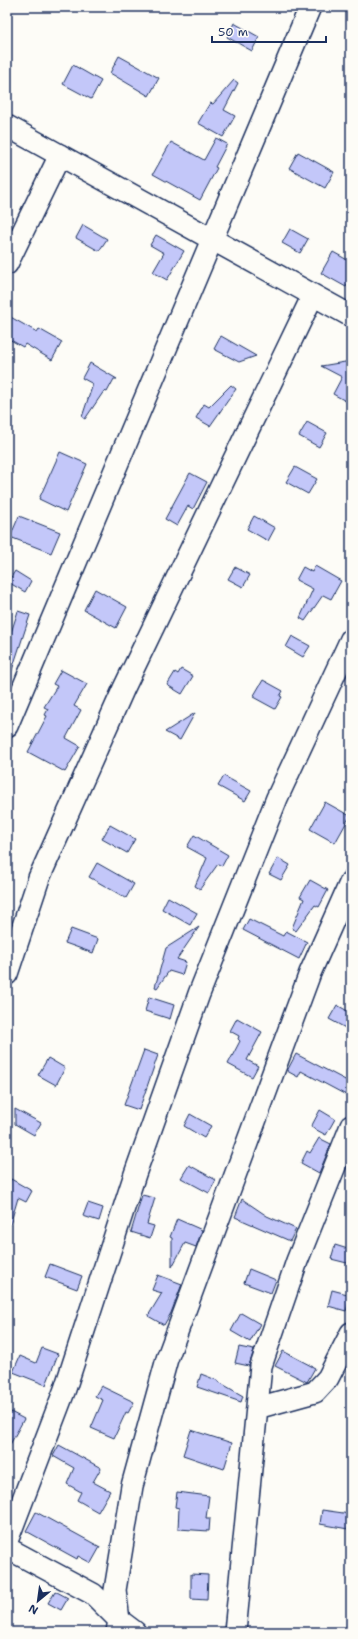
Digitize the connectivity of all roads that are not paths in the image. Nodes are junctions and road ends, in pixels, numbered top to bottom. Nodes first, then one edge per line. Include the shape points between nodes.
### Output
1 (310, 7) edge
2 (7, 126) edge
3 (60, 155) junction
4 (213, 239) junction
5 (7, 264) edge
6 (313, 295) junction
7 (351, 316) edge
8 (351, 639) edge
9 (7, 726) edge
10 (351, 881) edge
11 (7, 974) edge
12 (351, 1126) edge
13 (351, 1333) edge
14 (257, 1408) junction
15 (7, 1541) edge
16 (7, 1548) edge
17 (124, 1628) edge
18 (235, 1632) edge

1 - 4 street
2 - 3 street
3 - 4 street
3 - 5 street
4 - 6 street
4 - 9 street
6 - 7 street
6 - 11 street via 120,695 39,878
8 - 15 street via 277,798 199,994 135,1174 65,1389
10 - 17 street via 310,974 167,1359 132,1486 115,1590
12 - 14 street via 298,1261 261,1366
13 - 14 street via 328,1378 315,1392
14 - 18 street
16 - 17 street via 93,1594

